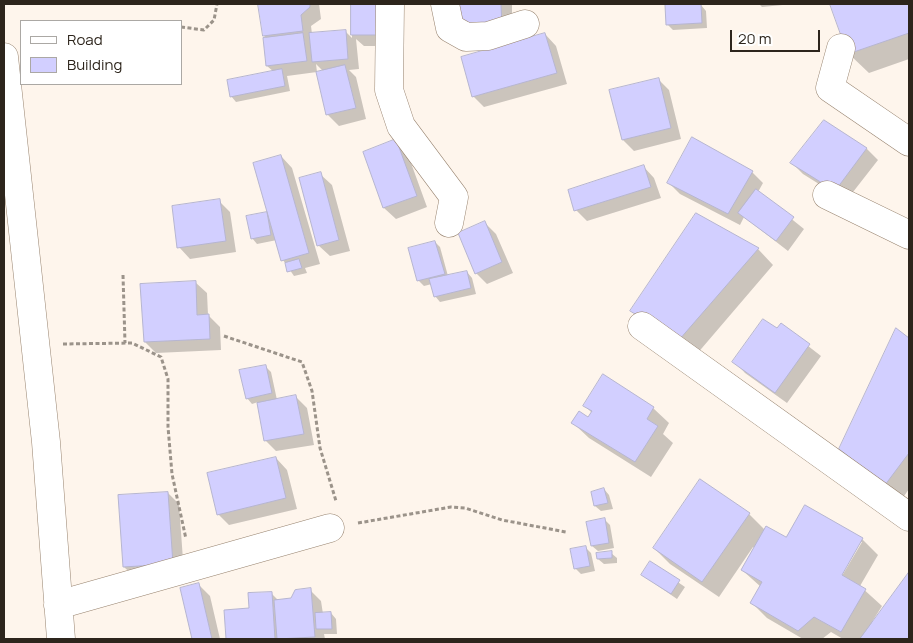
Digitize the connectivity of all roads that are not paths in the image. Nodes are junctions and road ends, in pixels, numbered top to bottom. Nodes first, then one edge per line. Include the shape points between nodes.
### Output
1 (390, 4) edge
2 (445, 4) edge
3 (525, 24) dead end
4 (841, 48) dead end
5 (4, 58) edge
6 (909, 142) edge
7 (827, 194) dead end
8 (449, 223) dead end
9 (909, 235) edge
10 (642, 326) dead end
11 (909, 517) edge
12 (337, 527) road end
13 (58, 605) junction
14 (61, 639) edge

1 - 8 street via 389,90 401,126 454,196
2 - 3 street via 450,28 466,37 488,36
4 - 6 street via 830,88
5 - 13 street via 46,442
7 - 9 street
10 - 11 street
12 - 13 street
13 - 14 street

